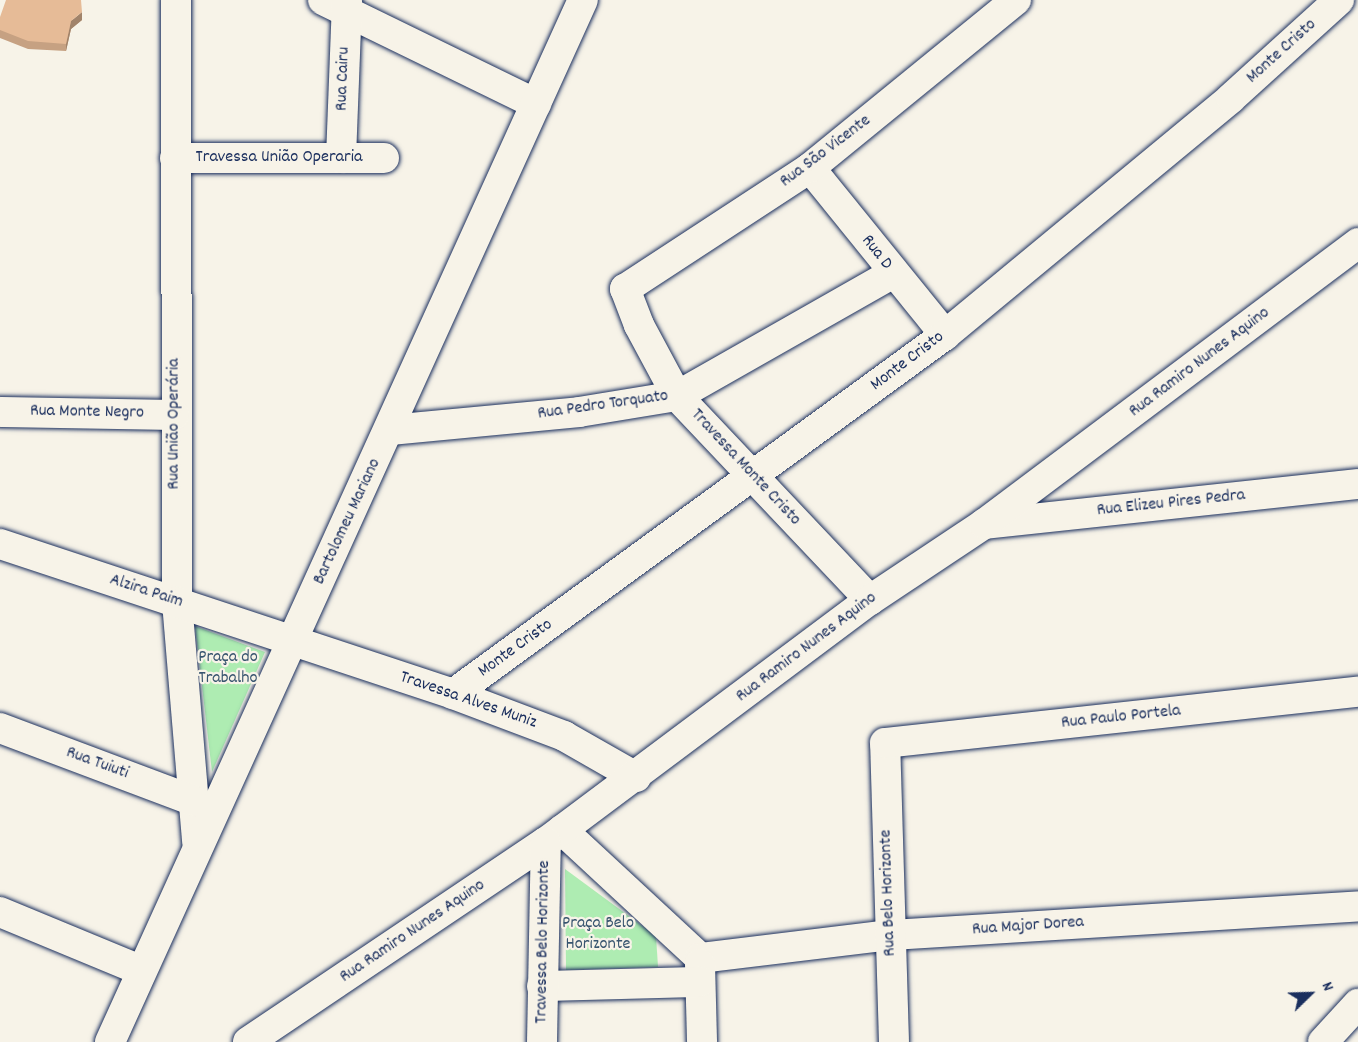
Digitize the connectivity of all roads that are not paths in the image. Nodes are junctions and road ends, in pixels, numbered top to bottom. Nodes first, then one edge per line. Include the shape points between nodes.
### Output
1 (176, 0) edge
2 (583, 0) edge
3 (1016, 0) edge
4 (1339, 0) edge
5 (339, 4) edge
6 (536, 104) junction
7 (175, 158) junction
8 (341, 158) junction
9 (384, 158) dead end
10 (810, 168) junction
11 (1358, 243) edge
12 (892, 274) junction
13 (625, 289) joint
14 (945, 335) junction
15 (677, 396) junction
16 (0, 412) edge
17 (174, 415) junction
18 (390, 430) junction
19 (753, 477) junction
20 (1358, 484) edge
21 (984, 525) junction
22 (0, 544) edge
23 (870, 600) junction
24 (177, 602) junction
25 (292, 642) junction
26 (1358, 692) edge
27 (453, 694) junction
28 (0, 728) edge
29 (885, 743) joint
30 (636, 777) junction
31 (194, 801) junction
32 (554, 836) junction
33 (197, 847) junction
34 (1358, 906) edge
35 (0, 912) edge
36 (890, 935) junction
37 (140, 970) junction
38 (700, 970) junction
39 (542, 986) junction
40 (1358, 1004) edge
41 (110, 1042) edge
42 (248, 1042) edge
43 (542, 1042) edge
44 (702, 1042) edge
45 (894, 1042) edge
46 (1323, 1042) edge

1 - 7 street, Rua União Operária
2 - 6 street, Bartolomeu Mariano
3 - 10 street, Rua São Vicente
4 - 14 street, Monte Cristo via 1231,98
5 - 6 street
5 - 8 street, Rua Cairu
6 - 18 street, Bartolomeu Mariano
7 - 8 street, Travessa União Operaria
7 - 17 street, Rua União Operária
8 - 9 street, Travessa União Operaria
10 - 12 street, Rua D
10 - 13 street, Rua São Vicente
11 - 21 street, Rua Ramiro Nunes Aquino
12 - 14 street, Rua D
12 - 15 street, Rua Pedro Torquato
13 - 15 street, Travessa Monte Cristo via 639,325
14 - 19 street, Monte Cristo
15 - 18 street, Rua Pedro Torquato via 579,412
15 - 19 street, Travessa Monte Cristo
16 - 17 street, Rua Monte Negro
17 - 24 street, Rua União Operária
18 - 25 street, Bartolomeu Mariano
19 - 23 street, Travessa Monte Cristo
19 - 27 street, Monte Cristo
20 - 21 street, Rua Elizeu Pires Pedra
21 - 23 street, Rua Ramiro Nunes Aquino
22 - 24 street, Alzira Paim
23 - 30 street, Rua Ramiro Nunes Aquino
24 - 25 street, Alzira Paim
24 - 31 street, Rua União Operária
25 - 27 street, Travessa Alves Muniz
25 - 33 street, Bartolomeu Mariano
26 - 29 street, Rua Paulo Portela
27 - 30 street, Travessa Alves Muniz via 564,736
28 - 31 street, Rua Tuiuti
29 - 36 street, Rua Belo Horizonte
30 - 32 street, Rua Ramiro Nunes Aquino
31 - 33 street, Rua União Operária
32 - 38 street
32 - 39 street, Travessa Belo Horizonte
32 - 42 street, Rua Ramiro Nunes Aquino
33 - 37 street, Bartolomeu Mariano
34 - 36 street, Rua Major Dorea
35 - 37 street
36 - 38 street, Rua Major Dorea
36 - 45 street, Rua Belo Horizonte
37 - 41 street, Bartolomeu Mariano
38 - 39 street
38 - 44 street
39 - 43 street, Travessa Belo Horizonte
40 - 46 street

